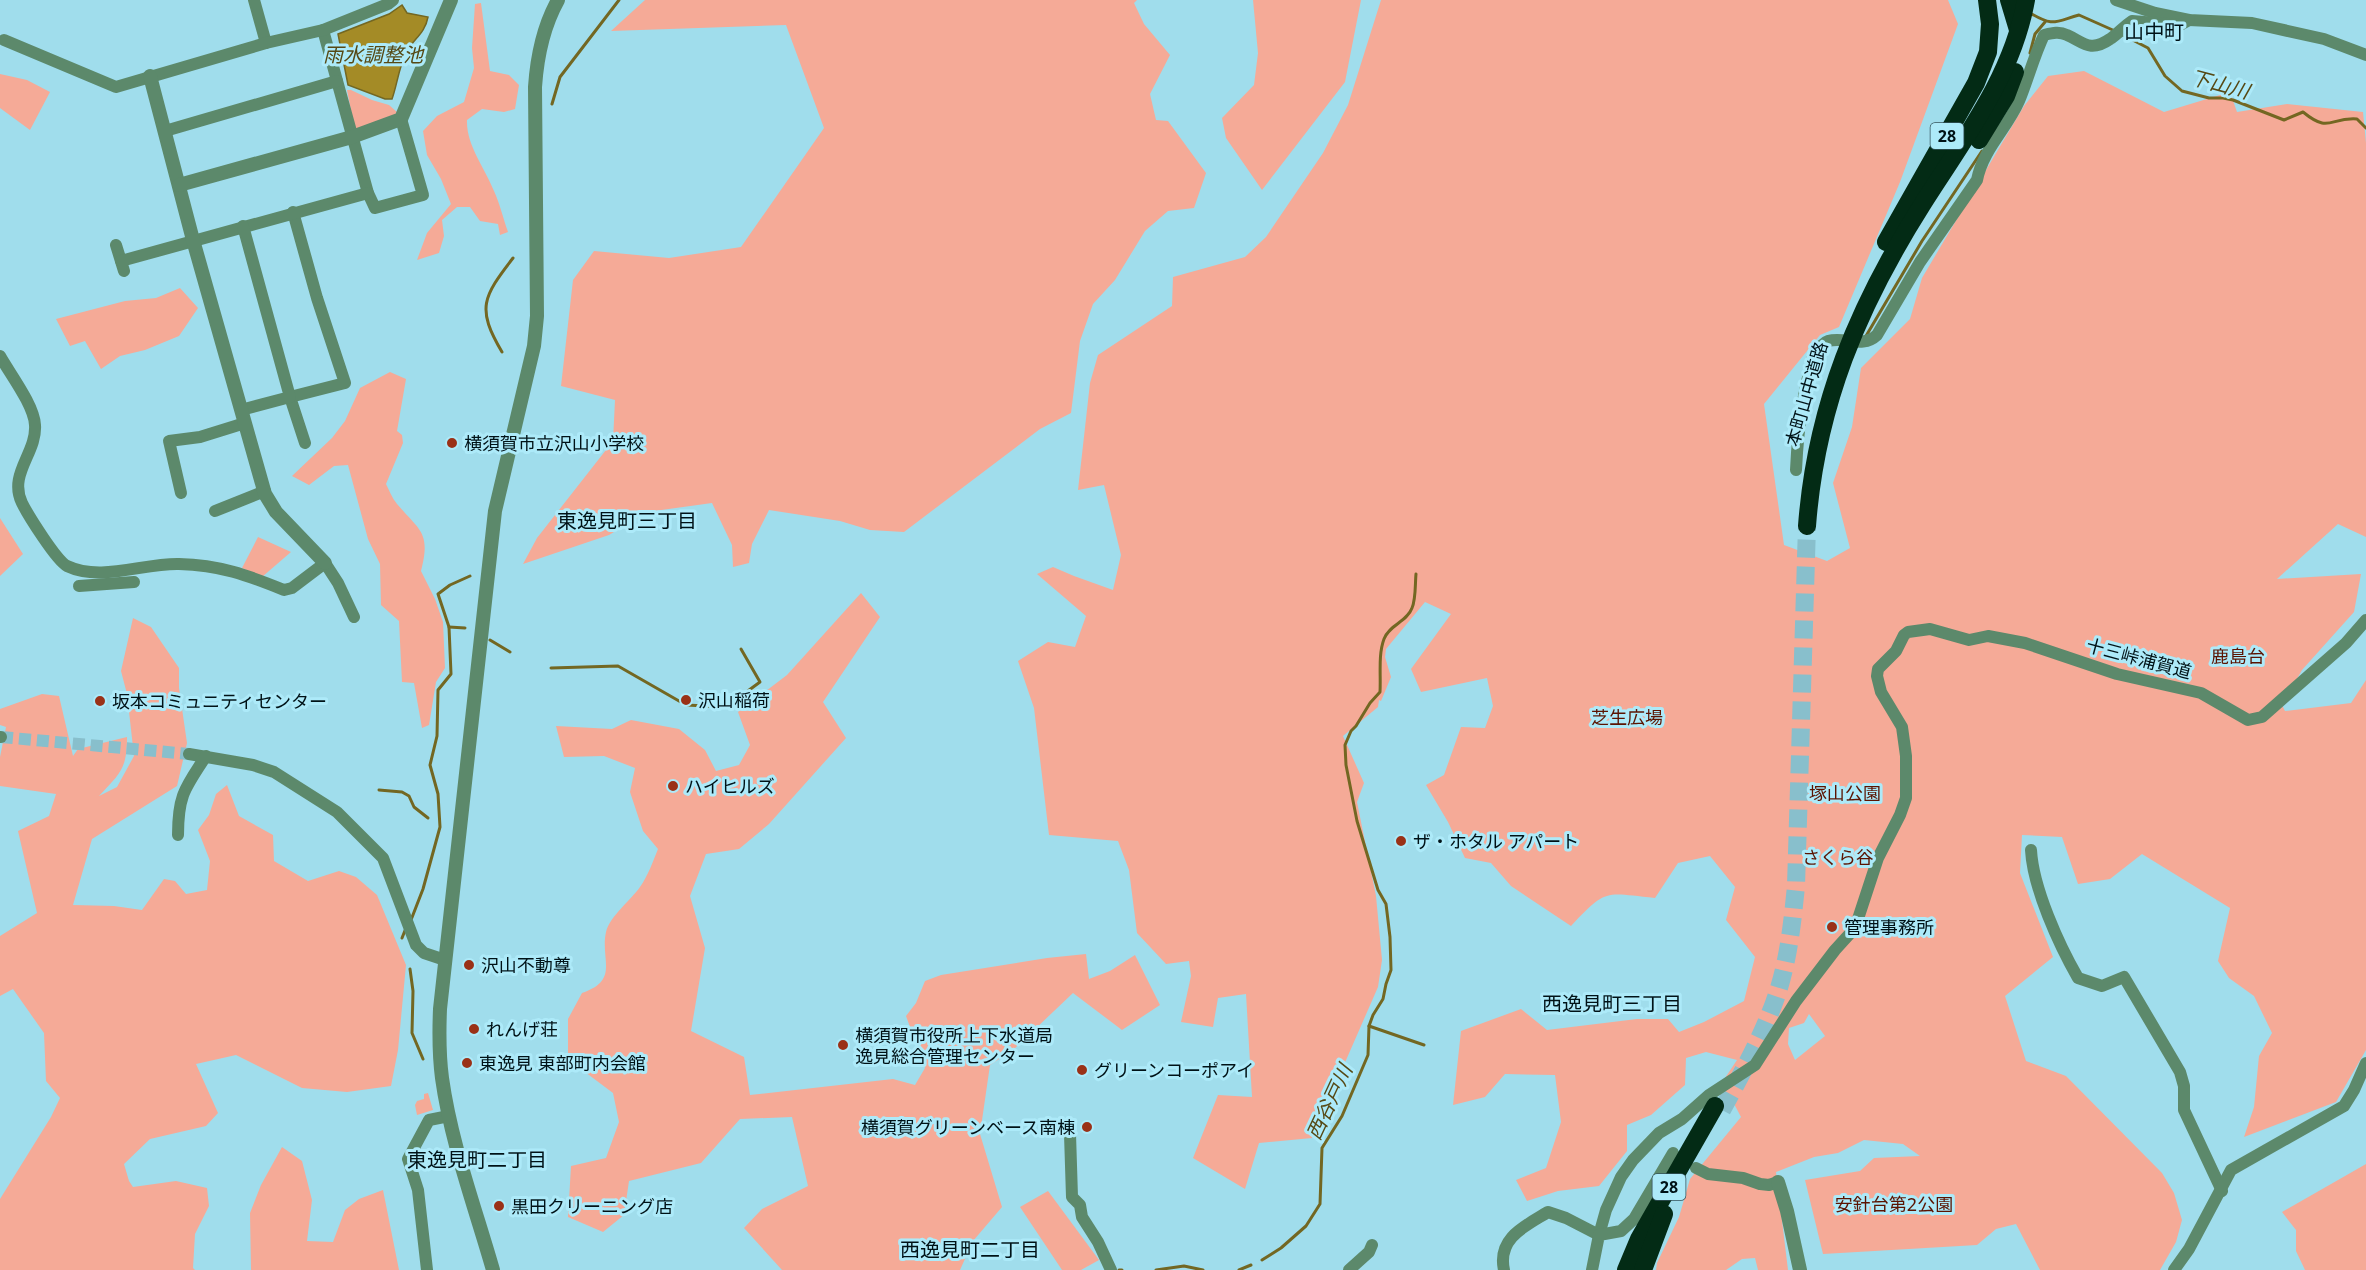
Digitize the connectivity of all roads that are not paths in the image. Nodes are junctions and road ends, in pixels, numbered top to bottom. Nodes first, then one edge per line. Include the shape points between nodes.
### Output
1 (254, 0) edge
2 (451, 0) edge
3 (558, 0) edge
4 (1987, 0) edge
5 (2116, 0) edge
6 (389, 1) edge
7 (2019, 7) edge
8 (2189, 21) junction
9 (323, 30) junction
10 (4, 40) dead end
11 (266, 43) junction
12 (2366, 55) edge
13 (150, 76) junction
14 (337, 81) junction
15 (401, 119) junction
16 (165, 130) junction
17 (352, 137) junction
18 (179, 184) junction
19 (368, 193) junction
20 (293, 212) junction
21 (243, 226) junction
22 (193, 240) junction
23 (116, 244) dead end
24 (1881, 268) junction
25 (0, 356) edge
26 (290, 397) junction
27 (243, 417) junction
28 (305, 444) dead end
29 (1796, 470) dead end
30 (265, 491) junction
31 (181, 493) dead end
32 (214, 511) dead end
33 (1804, 526) tunnel mouth
34 (325, 563) junction
35 (134, 582) dead end
36 (79, 586) dead end
37 (354, 617) dead end
38 (2366, 620) edge
39 (189, 754) tunnel mouth
40 (206, 756) junction
41 (178, 835) dead end
42 (2031, 850) dead end
43 (445, 960) junction
44 (2366, 1063) edge
45 (449, 1116) junction
46 (1070, 1134) dead end
47 (1673, 1153) dead end
48 (1695, 1168) dead end
49 (1778, 1182) joint
50 (2222, 1191) junction
51 (1599, 1235) junction
52 (1372, 1245) dead end
53 (1110, 1267) edge
54 (427, 1270) edge
55 (493, 1270) edge
56 (1349, 1270) edge
57 (1504, 1270) edge
58 (1592, 1270) edge
59 (1626, 1270) edge
60 (1643, 1270) edge
61 (1800, 1270) edge
62 (2174, 1270) edge

1 - 11 street
2 - 15 street
3 - 43 street via 542,40 536,76 534,346 495,511
4 - 24 highway, 28 via 1988,52 1976,83 1891,232
5 - 8 street
6 - 9 street
7 - 24 highway via 1988,89
7 - 24 highway, 28 via 2017,67 1996,115 1911,236
8 - 12 street via 2252,23 2324,39
8 - 29 street via 2180,25 2132,21 2109,41 2091,46 2056,32 2044,35 2019,102 1980,164 1977,180 1920,262 1877,335 1866,342 1830,340 1819,348 1799,419
9 - 11 street
9 - 14 street
10 - 13 street via 116,87
11 - 13 street
13 - 16 street
14 - 16 street
14 - 17 street
15 - 17 street
15 - 19 street via 423,195 375,208
16 - 18 street
17 - 18 street
17 - 19 street
18 - 22 street
19 - 20 street
20 - 21 street
20 - 26 street via 345,383
21 - 22 street
21 - 26 street
22 - 23 street via 122,266
22 - 27 street
24 - 33 highway, 本町山中道路 / 28 via 1837,364
25 - 34 street via 35,422 35,436 17,480 18,490 64,565 102,572 149,565 202,565 231,569 284,590
26 - 27 street
26 - 28 street
27 - 30 street
27 - 31 street via 200,437 170,441
30 - 32 street
30 - 34 street via 276,512
34 - 37 street
35 - 36 street
38 - 51 street, 十三峠浦賀道 via 2346,643 2262,717 2252,720 2201,693 2117,674 2039,646 1992,636 1969,640 1930,629 1914,629 1904,635 1896,651 1878,669 1877,676 1881,692 1902,727 1906,798 1878,858 1855,928 1796,1001 1755,1065 1659,1132 1633,1160 1606,1210
39 - 40 street
40 - 41 street via 179,804
40 - 43 street via 274,772 337,812 383,858 416,945 423,953
42 - 50 street via 2032,869 2069,963 2078,978 2102,986 2124,977 2180,1072 2184,1110
43 - 45 street via 439,1044
44 - 50 street via 2344,1106 2231,1170
45 - 54 street via 429,1120 408,1159 418,1190
45 - 55 street
46 - 53 street via 1072,1197 1080,1205 1082,1217
47 - 51 street via 1634,1219 1621,1231
48 - 49 street via 1760,1184
49 - 61 street
50 - 62 street
51 - 57 street via 1548,1212 1510,1238 1502,1252
51 - 58 street
52 - 56 street
59 - 60 highway, 28 via 1639,1239 1719,1108 1672,1194

